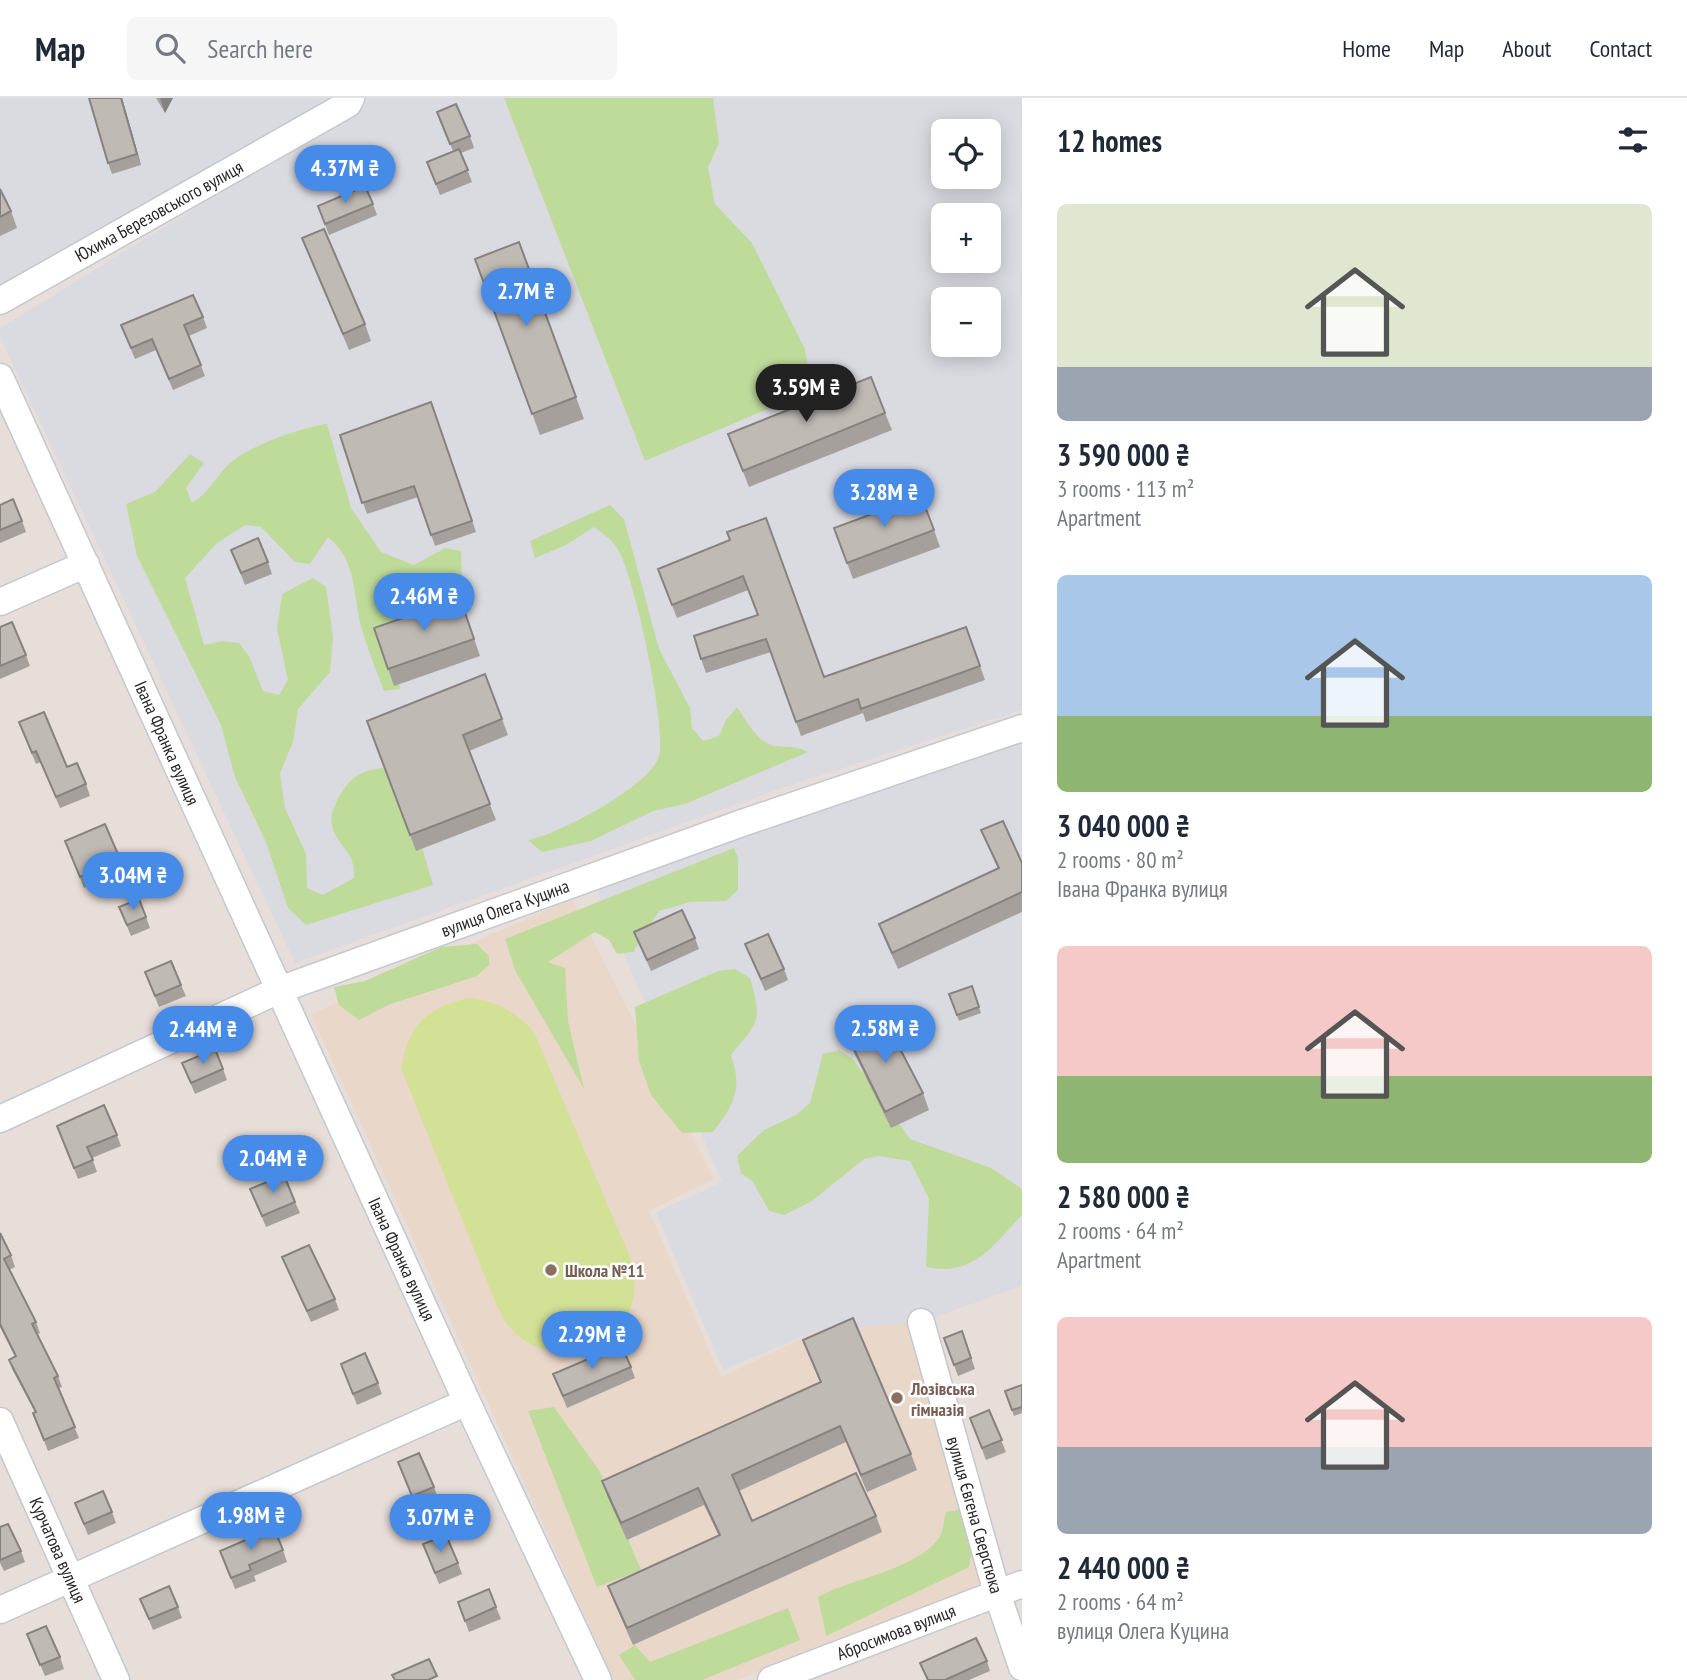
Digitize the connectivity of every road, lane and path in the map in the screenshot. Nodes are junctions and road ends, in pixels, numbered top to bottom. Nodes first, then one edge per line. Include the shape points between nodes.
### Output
1 (351, 98) edge
2 (0, 301) edge
3 (0, 377) edge
4 (86, 564) junction
5 (0, 602) edge
6 (1022, 728) edge
7 (279, 990) junction
8 (0, 1119) edge
9 (921, 1322) dead end
10 (467, 1402) junction
11 (0, 1421) edge
12 (71, 1579) junction
13 (1022, 1584) edge
14 (997, 1593) junction
15 (0, 1610) edge
16 (1022, 1667) edge
17 (116, 1680) edge
18 (598, 1680) edge
19 (771, 1680) edge

1 - 2 street, Юхима Березовського вулиця via 348,104
3 - 4 street, Івана Франка вулиця
4 - 5 street
4 - 7 street, Івана Франка вулиця
6 - 7 street, вулиця Олега Куцина via 742,823
7 - 8 street, вулиця Олега Куцина
7 - 10 street, Івана Франка вулиця
9 - 14 street, вулиця Євгена Сверстюка
10 - 12 street
10 - 18 street, Івана Франка вулиця
11 - 12 street, Курчатова вулиця
12 - 15 street
12 - 17 street, Курчатова вулиця
13 - 14 street, Абросимова вулиця
14 - 16 street, вулиця Євгена Сверстюка
14 - 19 street, Абросимова вулиця

